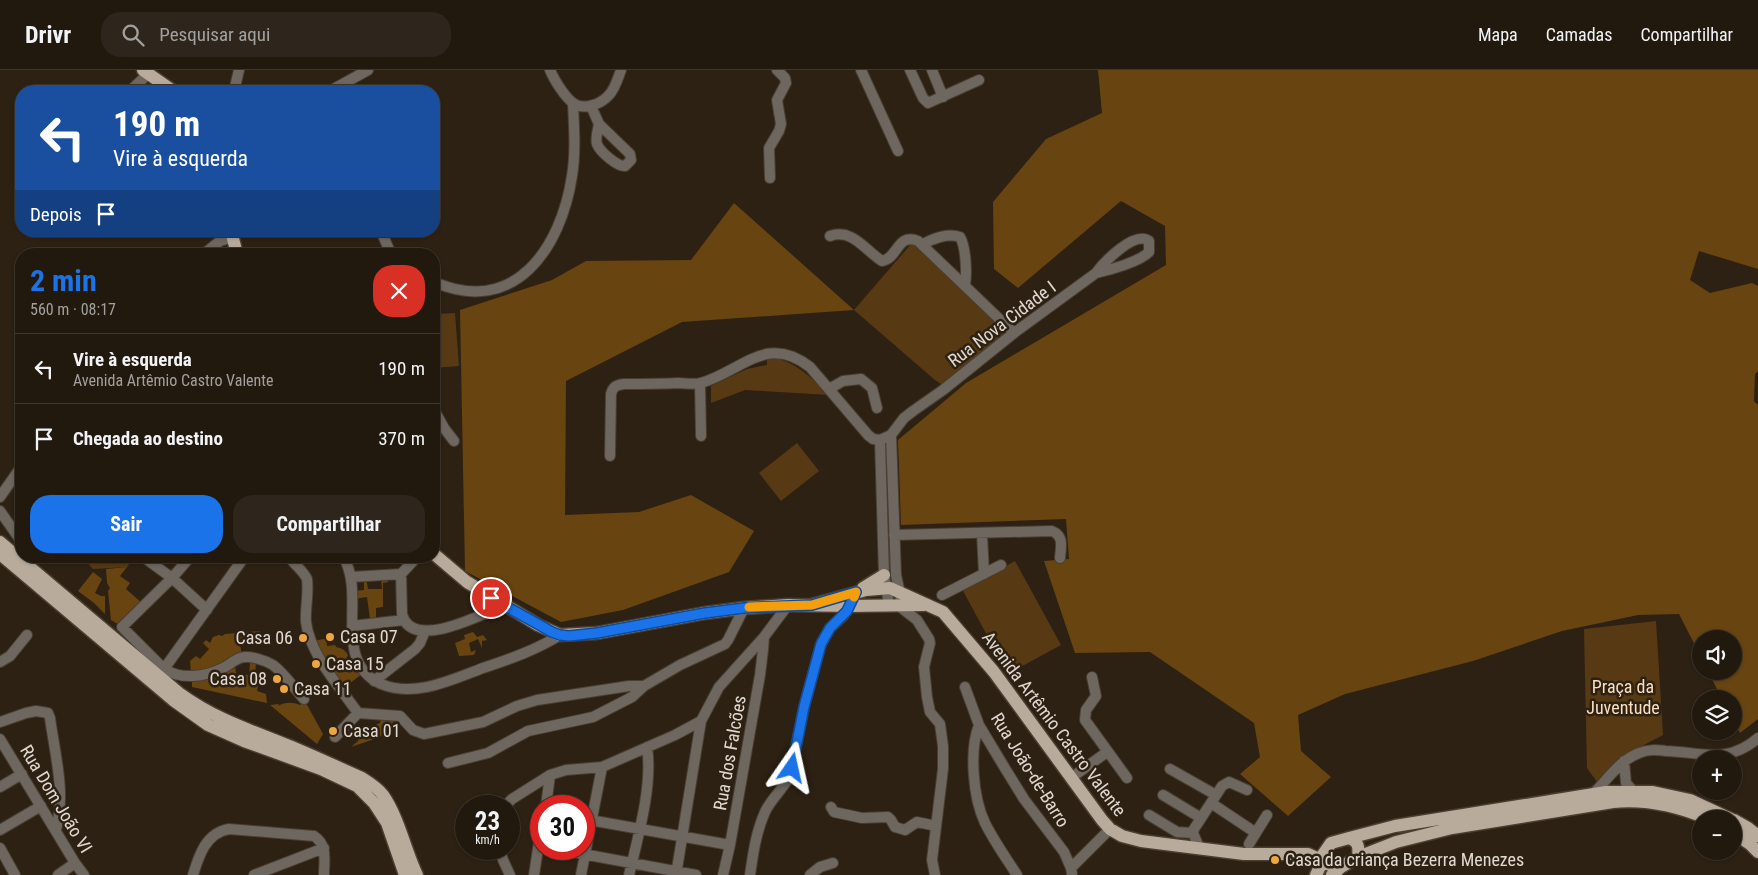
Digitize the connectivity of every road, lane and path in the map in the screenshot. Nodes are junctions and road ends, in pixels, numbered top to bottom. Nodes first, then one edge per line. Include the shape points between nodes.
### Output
1 (239, 70) edge
2 (368, 70) edge
3 (550, 70) edge
4 (621, 70) edge
5 (778, 70) edge
6 (861, 70) edge
7 (910, 70) edge
8 (932, 70) edge
9 (146, 72) edge
10 (979, 80) dead end
11 (135, 85) edge
12 (164, 85) edge
13 (235, 85) edge
14 (341, 85) edge
15 (943, 97) junction
16 (573, 103) junction
17 (591, 106) junction
18 (600, 124) dead end
19 (898, 151) dead end
20 (770, 178) dead end
21 (830, 236) dead end
22 (227, 237) edge
23 (922, 245) junction
24 (211, 248) edge
25 (1096, 273) junction
26 (440, 284) edge
27 (964, 285) junction
28 (1014, 333) junction
29 (700, 383) junction
30 (830, 389) junction
31 (878, 408) dead end
32 (440, 421) edge
33 (701, 436) dead end
34 (891, 436) junction
35 (880, 440) junction
36 (454, 441) dead end
37 (610, 456) dead end
38 (15, 476) edge
39 (0, 497) edge
40 (0, 511) edge
41 (890, 529) junction
42 (15, 532) edge
43 (982, 534) junction
44 (0, 542) edge
45 (15, 552) edge
46 (0, 554) edge
47 (1060, 558) dead end
48 (440, 559) edge
49 (30, 563) edge
50 (152, 563) edge
51 (185, 563) edge
52 (240, 563) edge
53 (293, 563) edge
54 (346, 563) edge
55 (411, 563) edge
56 (1001, 565) dead end
57 (400, 574) junction
58 (984, 574) junction
59 (351, 577) junction
60 (172, 578) junction
61 (888, 579) junction
62 (899, 591) junction
63 (856, 592) junction
64 (942, 595) dead end
65 (504, 605) junction
66 (788, 605) junction
67 (812, 605) junction
68 (894, 605) junction
69 (926, 605) junction
70 (850, 606) junction
71 (744, 608) junction
72 (207, 610) junction
73 (404, 620) junction
74 (352, 626) junction
75 (425, 631) junction
76 (27, 635) dead end
77 (560, 635) junction
78 (764, 637) junction
79 (0, 662) edge
80 (164, 669) junction
81 (1092, 677) dead end
82 (374, 681) junction
83 (644, 686) junction
84 (965, 687) dead end
85 (304, 699) dead end
86 (358, 714) junction
87 (701, 721) junction
88 (0, 722) edge
89 (979, 725) junction
90 (335, 737) dead end
91 (1758, 738) edge
92 (0, 739) edge
93 (647, 747) junction
94 (1107, 752) junction
95 (1624, 761) junction
96 (448, 763) dead end
97 (602, 767) junction
98 (1170, 769) dead end
99 (22, 774) junction
100 (550, 775) junction
101 (1071, 778) junction
102 (1128, 778) dead end
103 (0, 787) edge
104 (1247, 790) dead end
105 (1634, 792) junction
106 (1593, 794) junction
107 (518, 795) edge
108 (547, 795) edge
109 (595, 795) edge
110 (1163, 795) dead end
111 (1213, 799) junction
112 (41, 806) junction
113 (831, 807) dead end
114 (1712, 810) edge
115 (1692, 813) edge
116 (1149, 815) dead end
117 (1267, 815) dead end
118 (1200, 818) junction
119 (595, 821) edge
120 (936, 826) junction
121 (1742, 826) edge
122 (1110, 829) junction
123 (0, 830) edge
124 (56, 830) junction
125 (639, 830) junction
126 (1193, 833) junction
127 (1256, 833) junction
128 (1758, 836) edge
129 (682, 838) junction
130 (1350, 838) junction
131 (1742, 838) edge
132 (1331, 843) junction
133 (1249, 844) dead end
134 (730, 845) junction
135 (1198, 847) junction
136 (0, 848) edge
137 (324, 848) junction
138 (1758, 852) edge
139 (1284, 854) junction
140 (595, 855) edge
141 (1358, 857) junction
142 (503, 860) edge
143 (537, 860) edge
144 (584, 860) edge
145 (1322, 861) junction
146 (632, 862) junction
147 (833, 863) dead end
148 (75, 864) junction
149 (1336, 871) edge
150 (1072, 872) edge
151 (676, 873) edge
152 (15, 875) edge
153 (58, 875) edge
154 (84, 875) edge
155 (193, 875) edge
156 (254, 875) edge
157 (324, 875) edge
158 (405, 875) edge
159 (417, 875) edge
160 (510, 875) edge
161 (534, 875) edge
162 (581, 875) edge
163 (629, 875) edge
164 (696, 875) edge
165 (723, 875) edge
166 (750, 875) edge
167 (810, 875) edge
168 (935, 875) edge
169 (1017, 875) edge
170 (1316, 875) edge

1 - 13 street
2 - 14 street
3 - 16 street
4 - 17 street via 610,94
5 - 20 street via 786,83 778,100 781,124 769,148
6 - 19 street
7 - 15 street via 925,101
8 - 15 street
9 - 11 street
9 - 12 main road
10 - 15 street
16 - 17 street
16 - 26 street via 574,157 570,185 555,235 544,253 523,276 509,285 468,291
17 - 18 street
21 - 23 street via 847,235 882,261 888,259 906,239
22 - 24 street
23 - 27 street
23 - 27 street via 938,237 960,237 966,272
25 - 25 street, Rua Nova Cidade I via 1147,254 1148,241 1144,238 1134,240 1107,260
25 - 28 street, Rua Nova Cidade I
27 - 28 street
28 - 34 street, Rua Nova Cidade I via 904,418
29 - 30 street via 759,356 778,353 798,358
29 - 33 street
29 - 37 street via 624,384 612,388
30 - 31 street via 843,381 861,379 872,388
30 - 35 street via 864,431
32 - 36 street
34 - 35 street
34 - 41 street
35 - 41 street
38 - 39 street
40 - 42 street
41 - 43 street
41 - 61 street
43 - 47 street via 1052,531 1061,538
43 - 58 street
44 - 45 main road
46 - 158 main road via 173,700 208,725 357,786 387,823
48 - 65 main road via 467,582
49 - 159 main road via 198,707 234,726 290,746 371,784 383,796
50 - 60 street
51 - 60 street
52 - 72 street
53 - 86 street via 306,576 306,621 312,644
54 - 59 street
55 - 57 street
56 - 58 street
57 - 59 street
57 - 73 street
58 - 64 street
59 - 74 street
60 - 72 street
60 - 80 street via 123,628
61 - 62 main road, Avenida Artêmio Castro Valente
61 - 63 main road
61 - 68 street
62 - 68 street via 901,601
62 - 69 main road, Avenida Artêmio Castro Valente
63 - 67 main road
63 - 70 street
65 - 75 street via 452,626
65 - 77 main road
66 - 67 main road
66 - 71 main road
66 - 78 street
67 - 70 main road
68 - 69 main road
68 - 70 main road
68 - 120 street via 916,620 930,643 924,667 927,697 930,712 940,724 944,746
69 - 101 main road, Avenida Artêmio Castro Valente via 943,612 956,625
70 - 166 street via 830,628 821,644 790,776 765,812
71 - 77 main road via 597,633
71 - 83 street via 725,644
72 - 80 street
73 - 74 street
73 - 75 street via 411,628
74 - 82 street via 358,662
75 - 82 street via 415,649
76 - 79 street via 10,656
77 - 82 street via 534,650 427,687 391,688
78 - 87 street via 719,687
78 - 134 street, Rua dos Falcões
80 - 85 street via 182,675 203,675 240,658 250,657 262,660 281,672
81 - 94 street via 1096,696 1086,710 1085,720
83 - 86 street via 537,700 483,722 424,734 414,730 400,716
83 - 96 street via 632,697 593,717 528,731 488,753
84 - 89 street, Rua João-de-Barro
86 - 90 street
87 - 93 street
87 - 129 street
88 - 124 street via 36,712 48,713 60,782 60,815
89 - 150 street, Rua João-de-Barro via 1024,799 1064,852
89 - 169 street via 974,770 981,814
91 - 95 street via 1743,750 1727,755 1648,750
92 - 99 street, Rua Dom João VI
93 - 97 street
93 - 125 street via 648,786
94 - 101 street
94 - 102 street
95 - 105 street via 1626,782
95 - 106 street
97 - 100 street via 566,770
97 - 109 street
98 - 111 street
99 - 103 street
99 - 112 street, Rua Dom João VI
100 - 107 street
100 - 108 street
101 - 122 main road, Avenida Artêmio Castro Valente
104 - 111 street via 1229,782
105 - 106 main road
105 - 114 main road via 1653,792 1690,800
106 - 130 main road via 1407,824
110 - 118 street
111 - 118 street
111 - 127 street
112 - 123 street
112 - 124 street, Rua Dom João VI
113 - 120 street via 834,812 862,818 882,817 905,830 917,822
115 - 141 main road via 1637,800 1613,802 1452,828 1396,842
116 - 126 street via 1177,832
117 - 127 street
118 - 126 street
119 - 125 street
120 - 168 street via 932,860
121 - 128 main road
122 - 135 main road, Avenida Artêmio Castro Valente via 1141,841
122 - 150 street
124 - 148 street, Rua Dom João VI
125 - 129 street
125 - 146 street
126 - 135 street
127 - 133 street
129 - 134 street
129 - 151 street
130 - 132 main road
130 - 141 main road via 1358,846
131 - 138 main road
132 - 139 main road, Avenida Artêmio Castro Valente
132 - 145 main road via 1323,851
134 - 165 street, Rua dos Falcões
135 - 139 main road, Avenida Artêmio Castro Valente via 1244,854
136 - 152 street
137 - 155 street via 314,836 229,829 210,839 199,854
137 - 156 street
137 - 157 street
139 - 145 main road, Avenida Artêmio Castro Valente via 1308,854
140 - 146 street
141 - 149 main road
142 - 160 street
143 - 161 street
144 - 162 street
145 - 149 main road
145 - 170 main road
146 - 151 street
146 - 163 street
147 - 167 street
148 - 153 street
148 - 154 street, Rua Dom João VI
151 - 164 street

